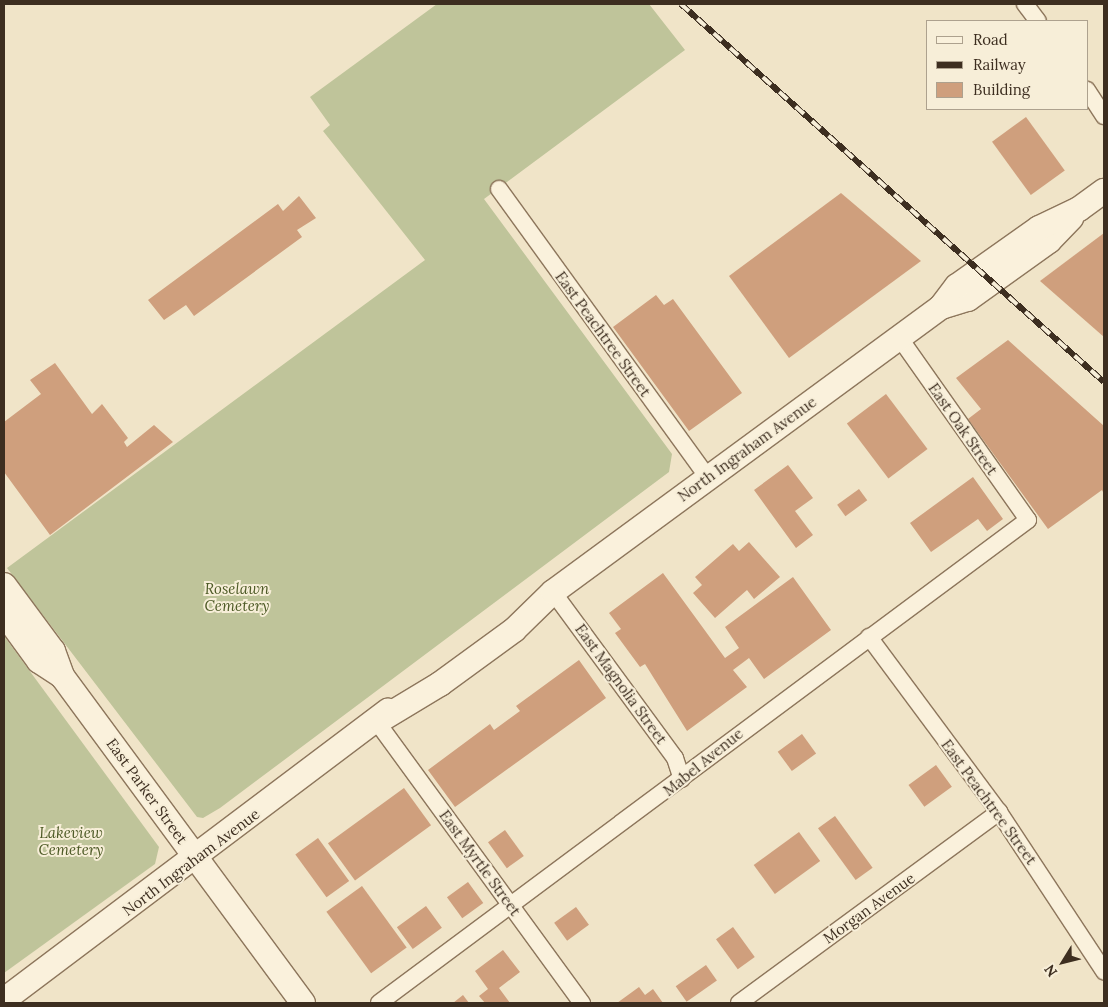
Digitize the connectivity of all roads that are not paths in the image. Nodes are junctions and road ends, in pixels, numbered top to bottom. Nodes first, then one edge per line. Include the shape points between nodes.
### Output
1 (1025, 4) edge
2 (1037, 20) edge
3 (1088, 92) edge
4 (1104, 116) edge
5 (499, 189) dead end
6 (1104, 192) edge
7 (899, 337) junction
8 (708, 478) junction
9 (1028, 520) joint
10 (4, 585) edge
11 (553, 592) junction
12 (4, 613) edge
13 (869, 637) junction
14 (62, 676) junction
15 (377, 722) junction
16 (682, 779) junction
17 (1000, 812) junction
18 (197, 858) junction
19 (511, 905) junction
20 (1104, 971) edge
21 (4, 1000) edge
22 (303, 1003) edge
23 (379, 1003) edge
24 (582, 1003) edge
25 (739, 1003) edge

1 - 2 street
3 - 4 street
5 - 8 street, East Peachtree Street
6 - 7 street, North Ingraham Avenue via 1030,234 957,286 941,307
7 - 8 street, North Ingraham Avenue
7 - 9 street, East Oak Street
8 - 11 street, North Ingraham Avenue
9 - 13 street, Mabel Avenue
10 - 14 street, East Parker Street via 53,651
11 - 15 street, North Ingraham Avenue via 503,618 428,675
11 - 16 street, East Magnolia Street via 675,758
12 - 14 street, East Parker Street via 39,661
13 - 16 street, Mabel Avenue via 712,752
13 - 17 street, East Peachtree Street
14 - 18 street, East Parker Street
15 - 18 street, North Ingraham Avenue
15 - 19 street, East Myrtle Street
16 - 19 street, Mabel Avenue
17 - 20 street, East Peachtree Street
17 - 25 street, Morgan Avenue
18 - 21 street, North Ingraham Avenue
18 - 22 street, East Parker Street
19 - 23 street, Mabel Avenue
19 - 24 street, East Myrtle Street

